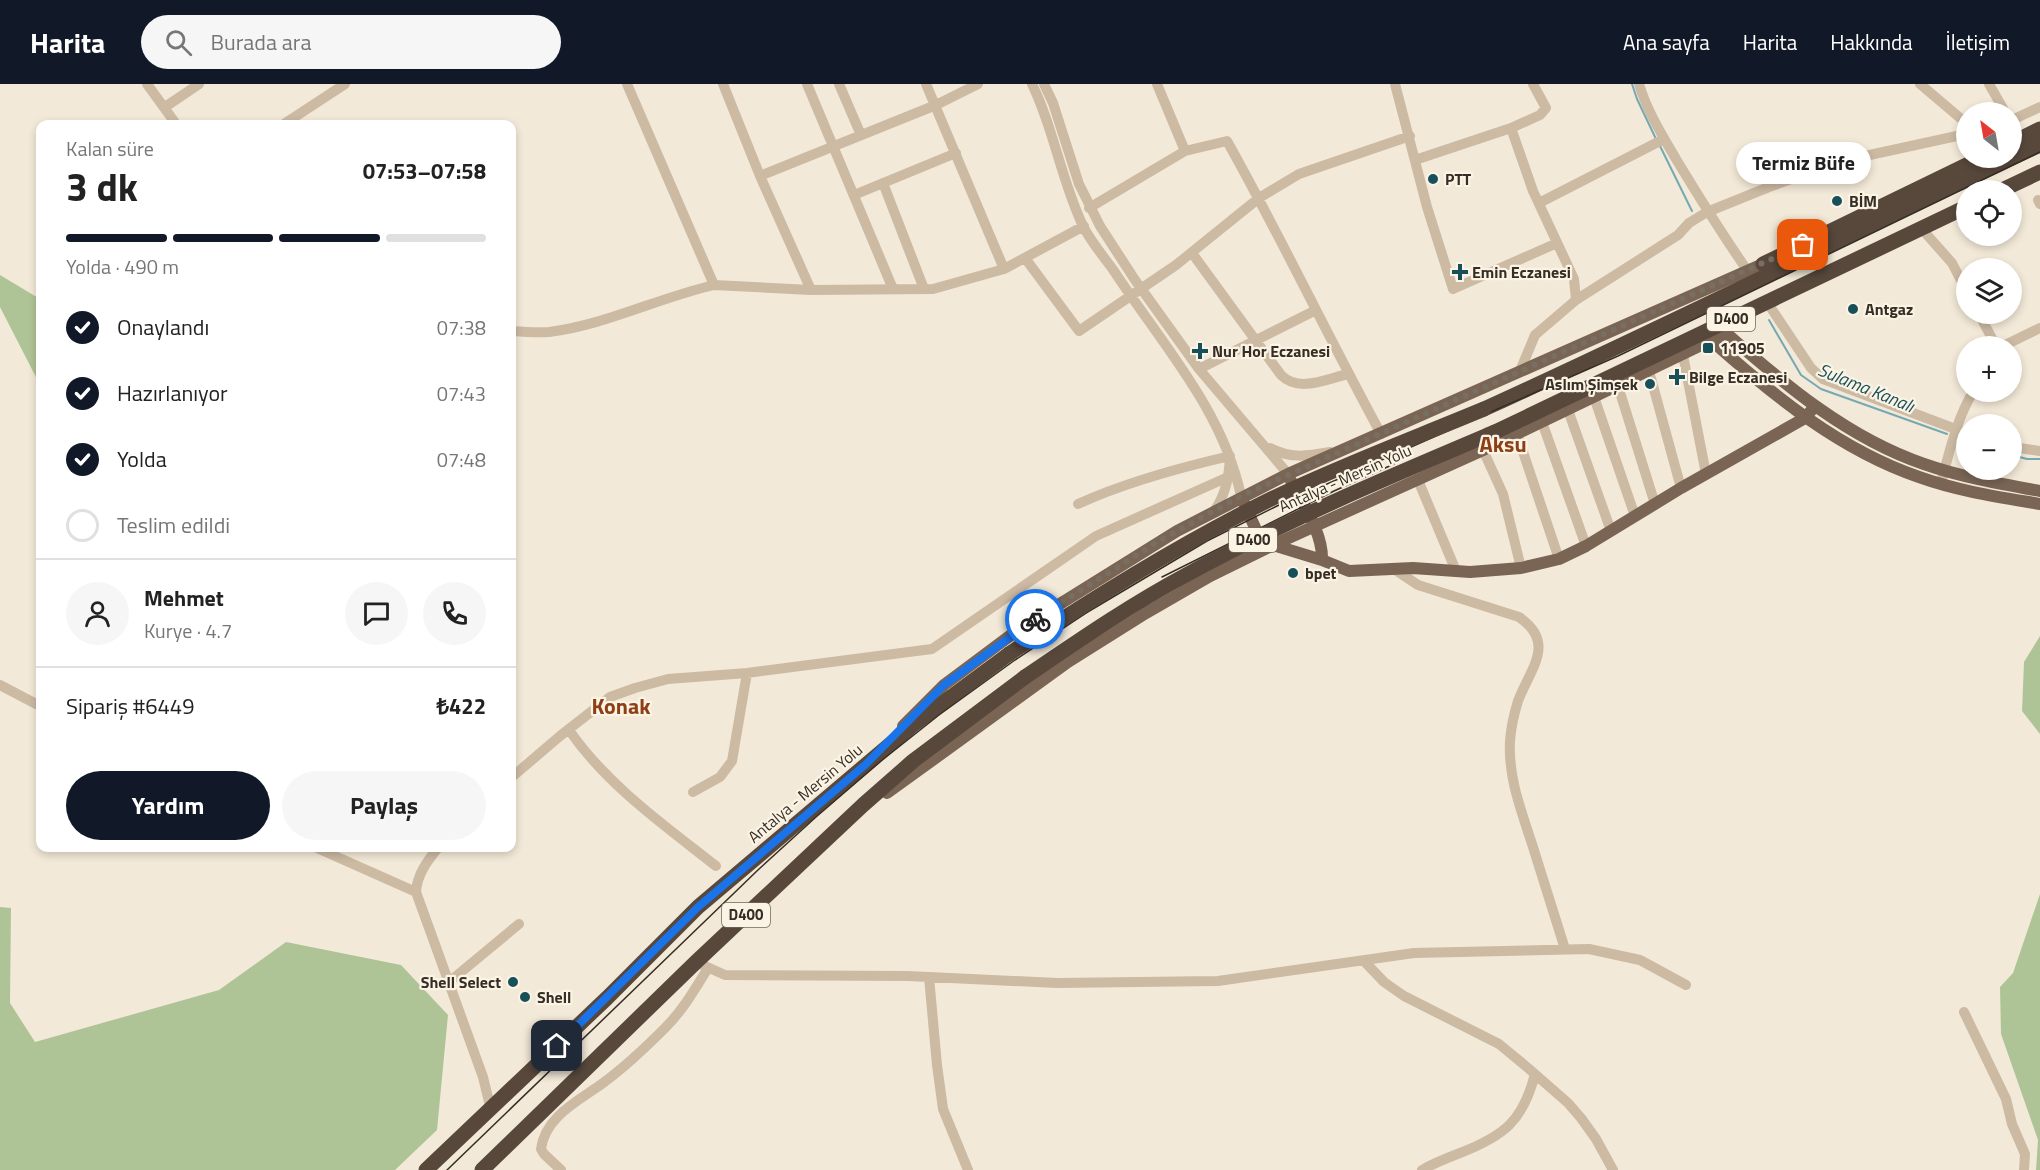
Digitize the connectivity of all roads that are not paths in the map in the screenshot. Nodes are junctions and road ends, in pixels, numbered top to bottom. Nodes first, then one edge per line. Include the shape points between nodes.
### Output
1 (147, 84) edge
2 (199, 84) edge
3 (345, 84) edge
4 (627, 84) edge
5 (723, 84) edge
6 (807, 84) edge
7 (839, 84) edge
8 (926, 84) edge
9 (978, 84) edge
10 (1032, 84) edge
11 (1044, 84) edge
12 (1157, 84) edge
13 (1395, 84) edge
14 (1533, 84) edge
15 (1639, 84) edge
16 (1920, 84) edge
17 (1989, 84) edge
18 (332, 88) edge
19 (1999, 102) edge
20 (936, 105) junction
21 (165, 107) junction
22 (2040, 107) edge
23 (1956, 115) edge
24 (2022, 115) edge
25 (173, 120) edge
26 (289, 120) edge
27 (1511, 128) junction
28 (2040, 129) edge
29 (861, 135) junction
30 (1410, 136) junction
31 (1956, 136) edge
32 (2022, 138) edge
33 (1659, 141) junction
34 (2040, 145) edge
35 (834, 146) junction
36 (1185, 151) junction
37 (956, 153) junction
38 (1415, 160) junction
39 (1961, 168) edge
40 (2040, 172) edge
41 (760, 176) junction
42 (2022, 180) edge
43 (883, 183) junction
44 (854, 195) junction
45 (1259, 198) junction
46 (1539, 203) junction
47 (1089, 208) junction
48 (1707, 212) junction
49 (1956, 212) edge
50 (1084, 226) junction
51 (1921, 228) junction
52 (1838, 240) junction
53 (1557, 243) junction
54 (1192, 253) junction
55 (1025, 258) junction
56 (1764, 264) junction
57 (1004, 269) junction
58 (1747, 270) junction
59 (1956, 271) edge
60 (714, 285) junction
61 (1141, 288) junction
62 (893, 289) junction
63 (924, 289) junction
64 (811, 290) junction
65 (1130, 296) junction
66 (1576, 300) junction
67 (1767, 302) junction
68 (1752, 309) junction
69 (1316, 310) junction
70 (2040, 328) edge
71 (516, 331) edge
72 (1726, 333) junction
73 (2022, 337) edge
74 (1256, 340) junction
75 (1712, 341) junction
76 (1683, 355) junction
77 (1199, 369) junction
78 (1520, 371) junction
79 (1649, 371) junction
80 (1348, 374) junction
81 (1618, 386) junction
82 (1594, 398) junction
83 (1815, 406) junction
84 (1568, 410) junction
85 (1805, 418) junction
86 (1542, 422) junction
87 (1956, 429) edge
88 (1381, 434) junction
89 (1517, 434) junction
90 (1956, 444) edge
91 (1265, 446) junction
92 (2022, 448) edge
93 (1345, 450) junction
94 (1483, 450) junction
95 (2040, 451) edge
96 (1230, 456) junction
97 (1944, 470) junction
98 (1288, 474) junction
99 (1706, 474) junction
100 (1228, 477) junction
101 (1419, 480) junction
102 (1941, 483) junction
103 (1681, 488) junction
104 (2040, 491) edge
105 (1241, 496) junction
106 (1078, 504) dead end
107 (1656, 504) junction
108 (2040, 504) edge
109 (1215, 510) junction
110 (1635, 516) junction
111 (1314, 526) junction
112 (1611, 531) junction
113 (1272, 545) junction
114 (1586, 546) junction
115 (1559, 559) junction
116 (1322, 560) junction
117 (1521, 568) junction
118 (1394, 569) junction
119 (1456, 571) junction
120 (747, 673) junction
121 (0, 685) edge
122 (36, 704) edge
123 (569, 730) junction
124 (865, 765) junction
125 (516, 774) edge
126 (693, 792) dead end
127 (326, 852) edge
128 (435, 852) edge
129 (808, 856) junction
130 (716, 866) dead end
131 (416, 892) junction
132 (519, 924) dead end
133 (1565, 949) junction
134 (1365, 961) junction
135 (702, 965) junction
136 (929, 977) junction
137 (449, 982) junction
138 (1686, 985) dead end
139 (1964, 1012) dead end
140 (1535, 1074) junction
141 (491, 1110) junction
142 (426, 1170) edge
143 (482, 1170) edge
144 (561, 1170) edge
145 (968, 1170) edge
146 (1422, 1170) edge
147 (1613, 1170) edge
148 (2024, 1170) edge

1 - 21 street
2 - 21 street
3 - 18 street
4 - 60 street
5 - 41 street
6 - 35 street
7 - 29 street
8 - 20 street
9 - 20 street
10 - 50 street
11 - 47 street
12 - 36 street
13 - 30 street
14 - 27 street via 1546,108 1540,115
15 - 33 street
16 - 23 street
17 - 19 street
18 - 26 street
20 - 29 street
20 - 37 street
21 - 25 street
22 - 24 street
27 - 38 street
27 - 46 street
28 - 32 highway
29 - 35 street
30 - 38 street
30 - 45 street via 1299,174
31 - 48 street via 1842,161
33 - 46 street
33 - 48 street
34 - 52 highway, Antalya - Mersin Yolu / D400
35 - 41 street
35 - 44 street
36 - 45 street via 1227,141
36 - 47 street
37 - 43 street
37 - 57 street
38 - 53 street via 1453,290
39 - 56 highway
40 - 42 highway
41 - 64 street
43 - 44 street
43 - 63 street
44 - 62 street
45 - 54 street
45 - 69 street
46 - 53 street
47 - 61 street
48 - 58 street
48 - 66 street
49 - 51 highway, Antalya - Mersin Yolu / D400
50 - 55 street
50 - 65 street
51 - 59 street
51 - 67 highway, Antalya - Mersin Yolu / D400
52 - 56 highway
52 - 124 highway, Antalya - Mersin Yolu / D400, bridge via 1484,410 1305,483 1244,513 1118,584 1009,654
53 - 66 street via 1574,279
54 - 61 street
54 - 74 street
55 - 57 street
55 - 65 street via 1079,331
56 - 58 main road
57 - 63 street
58 - 78 main road
60 - 64 street
60 - 71 street via 574,327
61 - 65 street
61 - 77 street
62 - 63 street
62 - 64 street
65 - 96 street via 1201,396
66 - 78 street via 1535,335
67 - 68 highway, Antalya - Mersin Yolu / D400
67 - 87 street via 1811,368 1823,379
68 - 72 highway
68 - 129 highway, Antalya - Mersin Yolu / D400, bridge via 1495,432 1329,502 1134,605 1025,677 913,761
69 - 74 street
69 - 80 street
70 - 73 street
72 - 75 main road
72 - 83 main road
74 - 77 street
74 - 80 street via 1281,375 1292,383 1307,384
75 - 76 main road
75 - 85 main road
76 - 79 main road
76 - 99 street
77 - 91 street
78 - 88 main road
79 - 81 main road
79 - 103 street
80 - 88 street
81 - 82 main road
81 - 107 street
82 - 84 main road
82 - 110 street
83 - 85 main road
83 - 97 main road via 1890,450
84 - 86 main road
84 - 112 street
85 - 99 main road
85 - 102 main road via 1883,462
86 - 89 main road
86 - 114 street
88 - 93 main road
89 - 94 main road
89 - 115 street
90 - 97 street
91 - 93 street via 1282,455 1302,457
91 - 98 street
92 - 95 street
93 - 98 main road
94 - 101 main road
94 - 117 street via 1503,494
96 - 100 street
96 - 105 street
96 - 106 street via 1120,486
97 - 102 street
97 - 104 main road
98 - 105 main road
98 - 111 main road
99 - 103 main road
100 - 109 street via 1224,497
100 - 120 street via 1096,536 932,649
101 - 111 main road
101 - 119 street
102 - 108 main road
103 - 107 main road
105 - 109 main road
105 - 113 main road via 1257,532
107 - 110 main road
109 - 124 main road via 1109,571 1015,632 944,685
110 - 112 main road
111 - 113 main road
111 - 116 main road via 1323,550
112 - 114 main road
113 - 116 main road
113 - 129 main road via 1210,576 1068,662 905,779
114 - 115 main road
115 - 117 main road
116 - 118 main road via 1349,571
117 - 119 main road
118 - 119 main road
118 - 133 street via 1418,585 1519,617 1530,624 1536,635 1537,661 1511,727 1509,758 1514,787
120 - 123 street via 668,679 635,688 610,697
120 - 126 street via 732,761 720,777
121 - 122 street
123 - 125 street
123 - 130 street via 579,746 629,796
124 - 141 highway, Antalya - Mersin Yolu / D400 via 698,907
127 - 131 street
128 - 131 street via 422,870
129 - 135 highway, Antalya - Mersin Yolu / D400
131 - 137 street
132 - 137 street
133 - 134 street via 1414,953
133 - 138 street via 1589,949 1640,960
134 - 136 street via 1218,981 1057,983
134 - 140 street via 1404,996 1499,1044
135 - 136 street via 725,975
135 - 143 highway, Antalya - Mersin Yolu / D400
135 - 144 street via 686,1003 666,1027 601,1085 566,1108 548,1130 541,1149
136 - 145 street via 943,1109
137 - 141 street
139 - 148 street via 2006,1099 2025,1154
140 - 146 street via 1521,1112 1499,1135
140 - 147 street via 1568,1102
141 - 142 highway, Antalya - Mersin Yolu / D400

